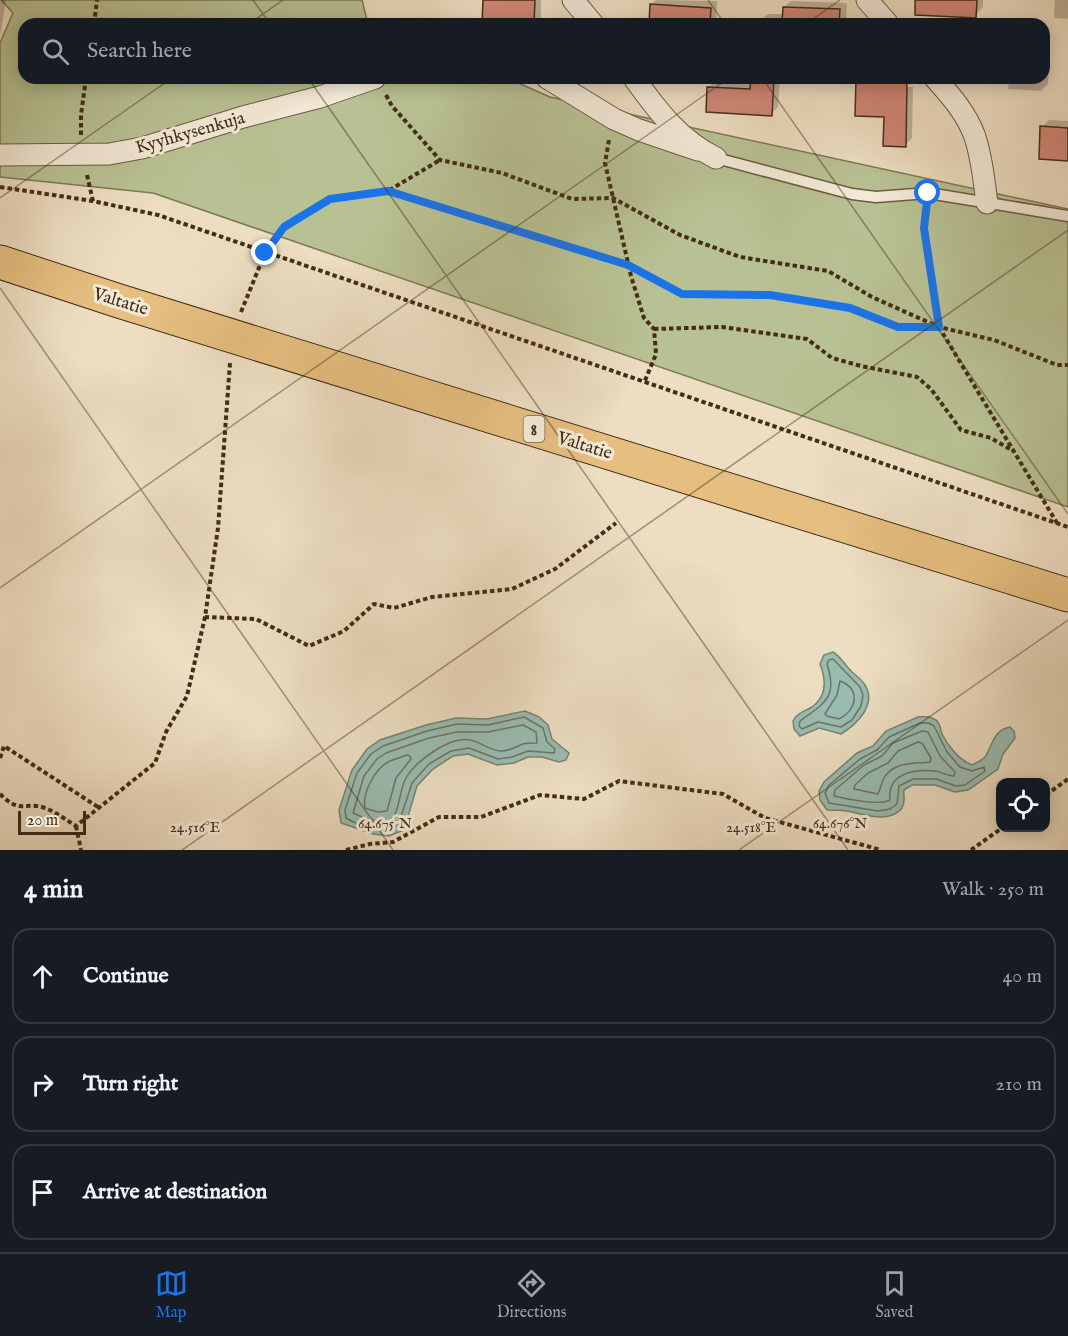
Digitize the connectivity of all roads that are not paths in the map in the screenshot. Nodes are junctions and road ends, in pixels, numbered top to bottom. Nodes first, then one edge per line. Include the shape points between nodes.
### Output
1 (573, 0) edge
2 (867, 0) edge
3 (588, 18) edge
4 (883, 18) edge
5 (375, 84) edge
6 (557, 84) edge
7 (639, 84) edge
8 (940, 84) edge
9 (707, 154) junction
10 (0, 155) edge
11 (987, 203) junction
12 (1068, 216) edge
13 (0, 262) edge
14 (1068, 595) edge

1 - 3 street
2 - 4 street
5 - 10 street, Kyyhkysenkuja via 243,117 142,148 109,154
6 - 9 street via 614,119
7 - 9 street via 673,128
8 - 11 street via 975,135
9 - 11 lane via 852,194 876,198 928,193
11 - 12 lane
13 - 14 highway, Valtatie / 8

